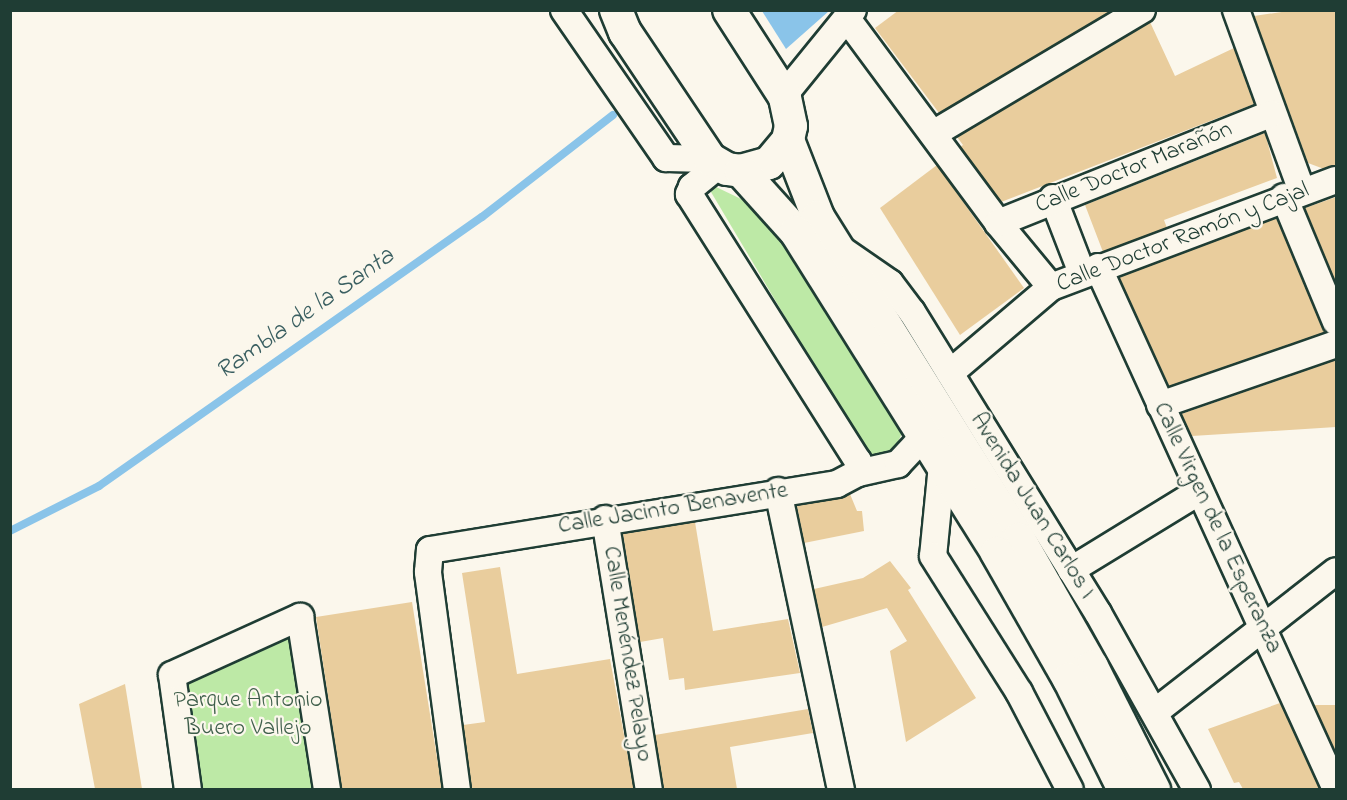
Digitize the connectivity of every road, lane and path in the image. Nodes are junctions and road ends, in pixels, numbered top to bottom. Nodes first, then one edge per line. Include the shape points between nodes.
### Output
1 (729, 10) edge
2 (1142, 10) edge
3 (1236, 10) edge
4 (850, 15) edge
5 (578, 21) edge
6 (620, 21) edge
7 (784, 95) junction
8 (1271, 114) junction
9 (933, 134) junction
10 (788, 140) junction
11 (724, 165) junction
12 (1336, 180) edge
13 (1293, 194) junction
14 (1053, 198) junction
15 (998, 223) junction
16 (837, 247) junction
17 (1090, 270) junction
18 (1051, 287) junction
19 (1336, 322) edge
20 (1336, 344) edge
21 (950, 373) junction
22 (1160, 405) junction
23 (924, 436) junction
24 (942, 465) junction
25 (858, 473) junction
26 (778, 491) junction
27 (1200, 491) junction
28 (605, 519) junction
29 (1071, 570) junction
30 (1336, 571) edge
31 (1263, 629) junction
32 (1155, 712) junction
33 (188, 789) edge
34 (327, 789) edge
35 (458, 789) edge
36 (649, 789) edge
37 (840, 789) edge
38 (1070, 789) edge
39 (1124, 789) edge
40 (1154, 789) edge
41 (1197, 789) edge
42 (1336, 789) edge

1 - 7 main road
2 - 9 street
3 - 8 street
4 - 7 street
4 - 9 street
5 - 6 street
5 - 11 street via 666,158
6 - 11 main road
7 - 10 main road via 790,111
8 - 13 street
8 - 14 street, Calle Doctor Marañón
9 - 15 street
10 - 11 main road via 769,163
10 - 16 main road via 818,217
11 - 23 main road via 796,232
11 - 25 street via 692,187 690,194 858,461
12 - 13 street, Calle Doctor Ramón y Cajal
13 - 17 street, Calle Doctor Ramón y Cajal
13 - 19 street
14 - 15 street, Calle Doctor Marañón
14 - 17 street, Calle Virgen de la Esperanza
15 - 18 street
16 - 21 street, Avenida Juan Carlos I via 890,283
16 - 40 main road via 1019,540 1092,667
17 - 18 street, Calle Doctor Ramón y Cajal
17 - 22 street, Calle Virgen de la Esperanza
18 - 21 street, Calle Doctor Ramón y Cajal
20 - 22 street
21 - 29 street, Avenida Juan Carlos I
22 - 27 street, Calle Virgen de la Esperanza
23 - 24 main road
23 - 25 street, Calle Jacinto Benavente via 898,464
24 - 38 street via 933,556 1018,692
24 - 39 main road via 1069,679
25 - 26 street, Calle Jacinto Benavente via 837,484
26 - 28 street, Calle Jacinto Benavente
26 - 37 street
27 - 29 street
27 - 31 street, Calle Virgen de la Esperanza
28 - 35 street, Calle Jacinto Benavente via 430,550 428,572
28 - 36 street, Calle Menéndez Pelayo
29 - 32 street, Avenida Juan Carlos I
30 - 31 street
31 - 32 street
31 - 42 street, Calle Virgen de la Esperanza
32 - 41 street, Avenida Juan Carlos I
33 - 34 street via 172,675 300,617

